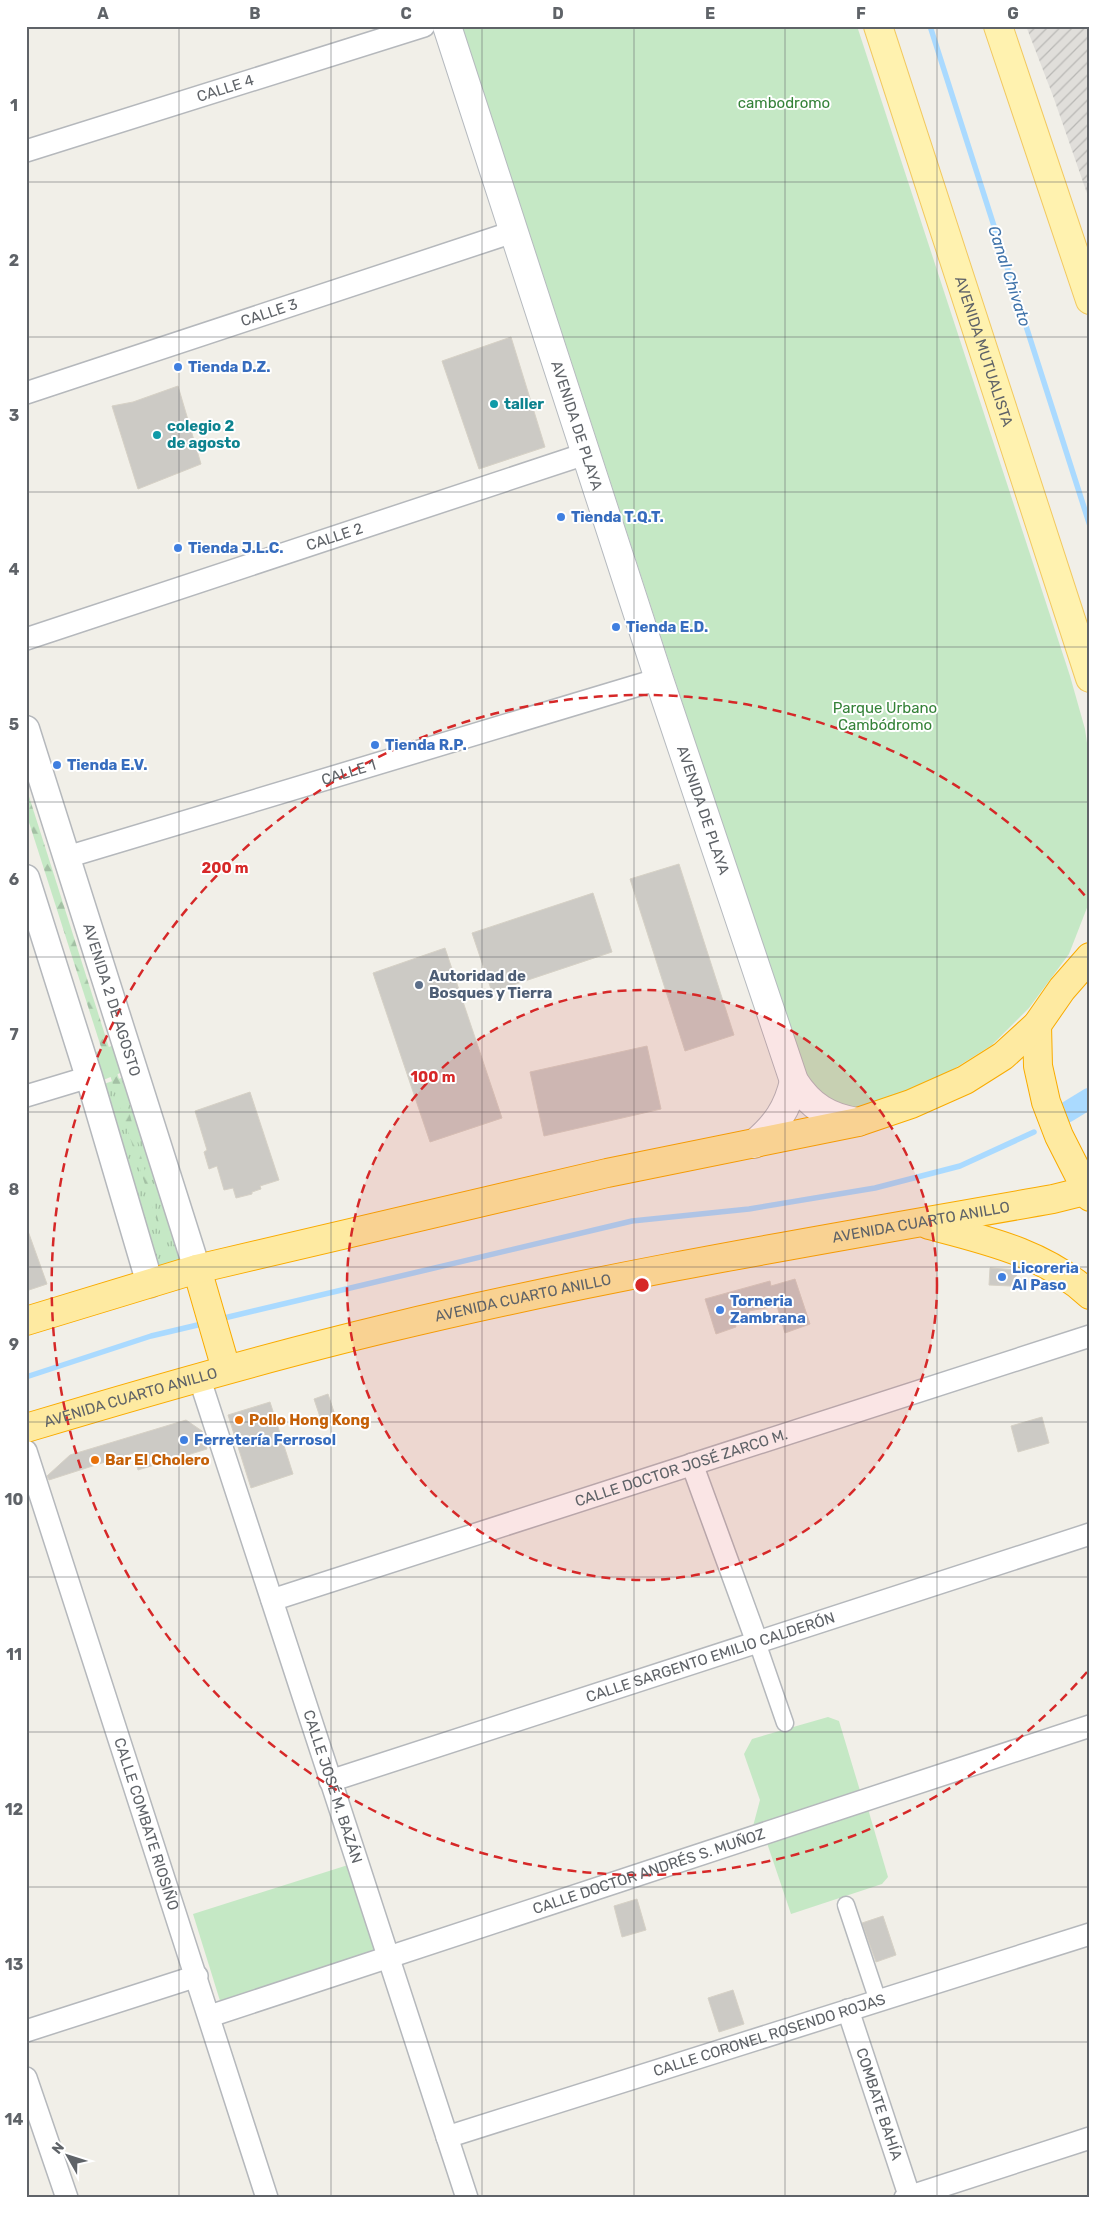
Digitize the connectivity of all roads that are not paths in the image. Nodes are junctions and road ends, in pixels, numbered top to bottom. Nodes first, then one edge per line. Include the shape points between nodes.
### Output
1 (424, 26) edge
2 (446, 26) edge
3 (878, 26) edge
4 (998, 26) edge
5 (26, 151) edge
6 (514, 232) junction
7 (1090, 300) edge
8 (26, 393) edge
9 (586, 454) junction
10 (26, 639) edge
11 (1090, 678) edge
12 (659, 679) junction
13 (26, 730) edge
14 (67, 857) junction
15 (26, 878) edge
16 (1090, 956) edge
17 (1037, 1025) junction
18 (89, 1077) junction
19 (794, 1081) junction
20 (26, 1096) edge
21 (858, 1122) junction
22 (754, 1144) junction
23 (1088, 1194) edge
24 (920, 1222) junction
25 (201, 1281) junction
26 (150, 1284) junction
27 (1090, 1295) edge
28 (26, 1321) edge
29 (1090, 1336) edge
30 (224, 1360) junction
31 (199, 1377) junction
32 (26, 1428) edge
33 (26, 1451) edge
34 (692, 1464) junction
35 (1090, 1534) edge
36 (272, 1600) junction
37 (757, 1642) junction
38 (785, 1723) dead end
39 (1090, 1726) edge
40 (330, 1781) junction
41 (846, 1905) dead end
42 (1090, 1934) edge
43 (388, 1957) junction
44 (196, 1976) junction
45 (878, 2001) junction
46 (848, 2010) junction
47 (210, 2016) junction
48 (26, 2031) edge
49 (26, 2078) edge
50 (447, 2137) junction
51 (1090, 2138) edge
52 (908, 2197) edge
53 (68, 2198) edge
54 (267, 2198) edge
55 (467, 2198) edge

1 - 5 street, CALLE 4
2 - 6 main road, AVENIDA DE PLAYA
3 - 11 main road, AVENIDA MUTUALISTA
4 - 7 main road
6 - 8 street, CALLE 3
6 - 9 main road, AVENIDA DE PLAYA
9 - 10 street, CALLE 2
9 - 12 main road, AVENIDA DE PLAYA
12 - 14 street, CALLE 1
12 - 19 main road, AVENIDA DE PLAYA
13 - 14 street, AVENIDA 2 DE AGOSTO
14 - 25 street, AVENIDA 2 DE AGOSTO
15 - 18 street
16 - 17 highway
17 - 21 highway via 1003,1056 964,1080 911,1104
17 - 23 highway via 1038,1066 1046,1102
18 - 20 street
18 - 26 street
19 - 21 main road, AVENIDA DE PLAYA via 810,1102 821,1110 832,1117
19 - 22 main road via 785,1110 777,1123
21 - 22 highway
22 - 25 highway via 607,1173
23 - 24 highway, AVENIDA CUARTO ANILLO
24 - 27 highway via 1002,1244 1036,1258
24 - 30 highway, AVENIDA CUARTO ANILLO via 630,1276
25 - 26 highway
25 - 30 highway
26 - 28 highway
29 - 34 street, CALLE DOCTOR JOSÉ ZARCO M.
30 - 31 highway, AVENIDA CUARTO ANILLO
31 - 32 highway, AVENIDA CUARTO ANILLO
31 - 36 street, CALLE JOSÉ M. BAZÁN
33 - 44 street, CALLE COMBATE RIOSIÑO
34 - 36 street, CALLE DOCTOR JOSÉ ZARCO M.
34 - 37 street
35 - 37 street, CALLE SARGENTO EMILIO CALDERÓN
36 - 40 street, CALLE JOSÉ M. BAZÁN
37 - 38 street
37 - 40 street, CALLE SARGENTO EMILIO CALDERÓN
39 - 43 street, CALLE DOCTOR ANDRÉS S. MUÑOZ
40 - 43 street, CALLE JOSÉ M. BAZÁN
41 - 45 street
42 - 45 street, CALLE CORONEL ROSENDO ROJAS
43 - 47 street, CALLE DOCTOR ANDRÉS S. MUÑOZ
43 - 50 street, CALLE JOSÉ M. BAZÁN
44 - 47 street, CALLE COMBATE RIOSIÑO
44 - 48 street
45 - 46 street, CALLE CORONEL ROSENDO ROJAS
46 - 50 street, CALLE CORONEL ROSENDO ROJAS
46 - 52 street, COMBATE BAHÍA
47 - 54 street, CALLE COMBATE RIOSIÑO
49 - 53 street
50 - 55 street, CALLE JOSÉ M. BAZÁN
51 - 52 street

